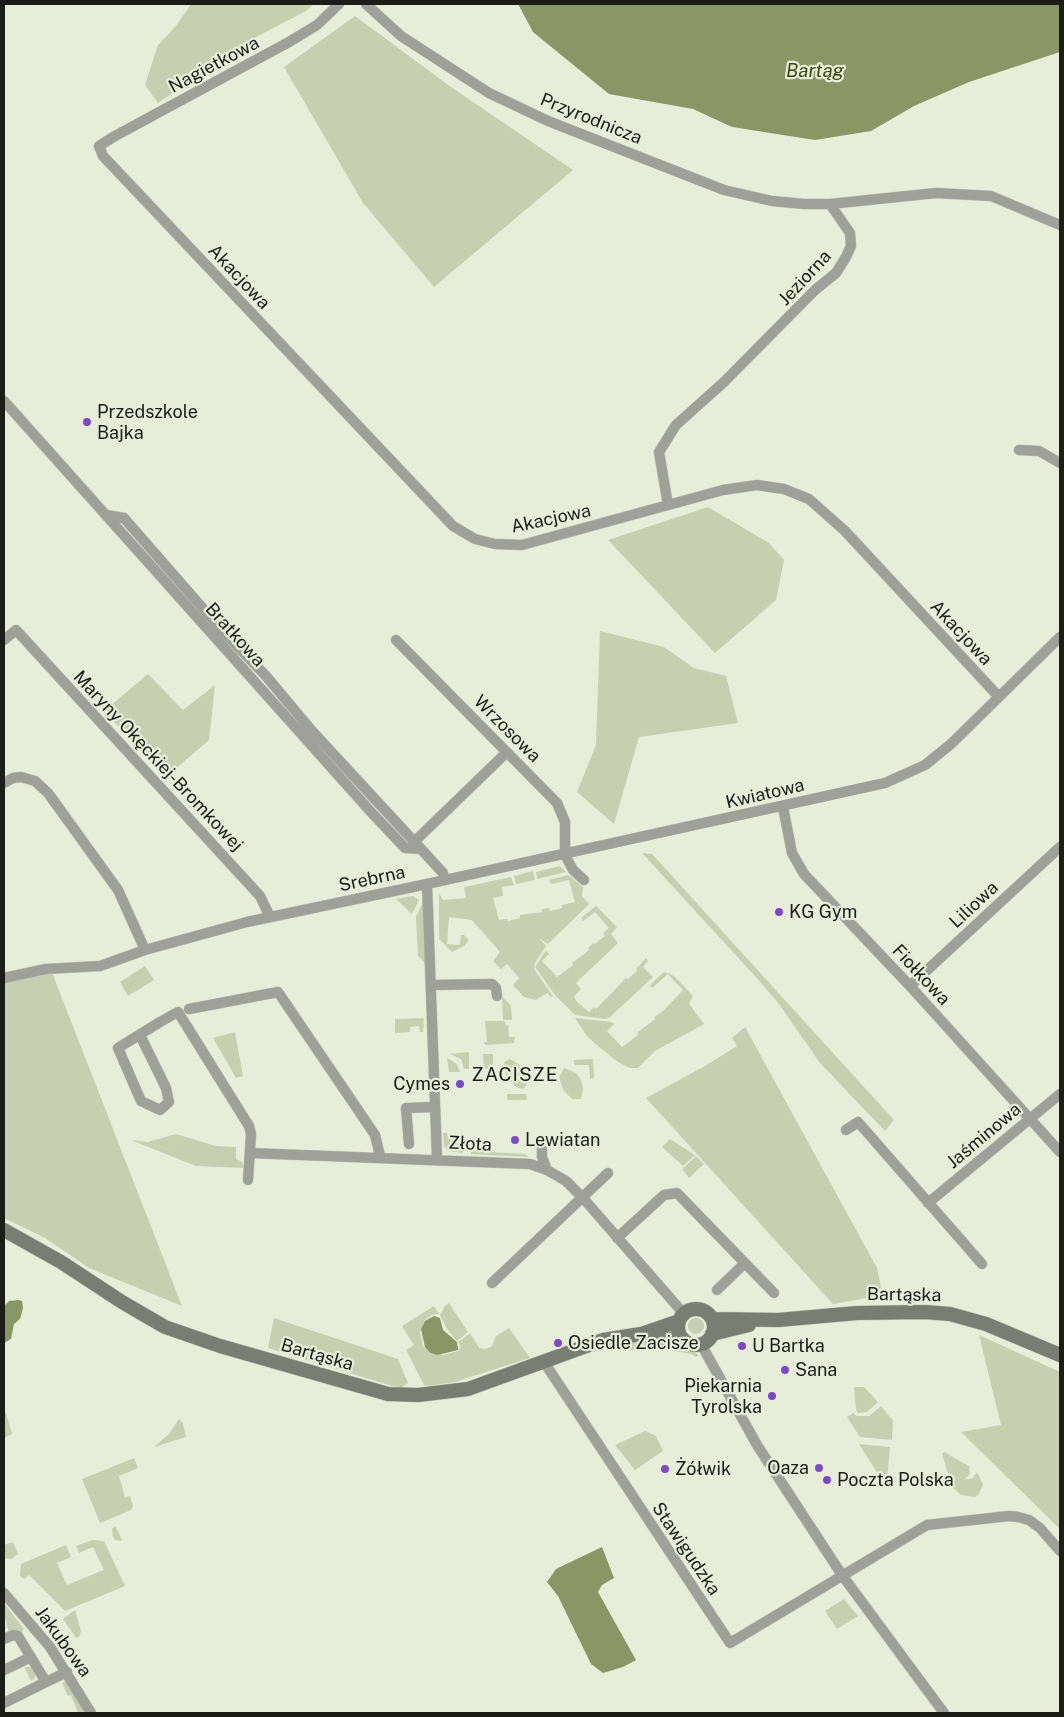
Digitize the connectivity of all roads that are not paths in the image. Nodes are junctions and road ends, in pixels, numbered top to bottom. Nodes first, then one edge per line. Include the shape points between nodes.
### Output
1 (339, 4) edge
2 (366, 4) edge
3 (99, 146) joint
4 (830, 204) junction
5 (1060, 225) edge
6 (4, 404) edge
7 (1019, 450) dead end
8 (1060, 463) edge
9 (668, 505) junction
10 (1060, 637) edge
11 (4, 640) edge
12 (396, 640) dead end
13 (998, 697) junction
14 (507, 752) junction
15 (4, 783) edge
16 (783, 807) junction
17 (418, 845) junction
18 (1060, 847) edge
19 (564, 855) junction
20 (445, 880) junction
21 (584, 880) dead end
22 (427, 884) junction
23 (270, 917) junction
24 (145, 950) junction
25 (4, 978) edge
26 (432, 985) junction
27 (910, 986) junction
28 (497, 996) dead end
29 (189, 1009) dead end
30 (140, 1035) junction
31 (1060, 1094) edge
32 (435, 1107) junction
33 (1030, 1119) junction
34 (846, 1130) dead end
35 (409, 1144) dead end
36 (542, 1144) dead end
37 (1060, 1152) edge
38 (250, 1153) junction
39 (380, 1156) junction
40 (437, 1158) junction
41 (547, 1170) junction
42 (608, 1173) dead end
43 (248, 1180) dead end
44 (583, 1198) junction
45 (928, 1204) junction
46 (4, 1230) edge
47 (617, 1238) junction
48 (745, 1263) junction
49 (982, 1264) dead end
50 (492, 1283) dead end
51 (717, 1290) dead end
52 (774, 1293) dead end
53 (682, 1317) junction
54 (712, 1319) junction
55 (770, 1320) junction
56 (641, 1334) junction
57 (712, 1334) junction
58 (683, 1339) junction
59 (701, 1344) junction
60 (1060, 1355) edge
61 (544, 1362) junction
62 (1060, 1551) edge
63 (842, 1575) junction
64 (4, 1593) edge
65 (4, 1639) edge
66 (31, 1656) junction
67 (4, 1670) edge
68 (66, 1672) junction
69 (46, 1682) junction
70 (4, 1703) edge
71 (92, 1713) edge
72 (944, 1713) edge

1 - 3 street, Nagietkowa via 317,25 289,42
2 - 4 street, Przyrodnicza via 385,24 439,61 489,93 548,121 724,190 772,201
3 - 9 street, Akacjowa via 103,156 453,526 475,539 522,545
4 - 5 street via 962,193 998,198
4 - 9 street, Jeziorna via 850,233 851,246 846,257 836,273 676,425 659,452
6 - 17 street via 106,515 124,518
7 - 8 street via 1039,451
9 - 13 street, Akacjowa via 723,490 757,485 784,489 809,499 845,531
10 - 13 street, Kwiatowa
11 - 23 street, Maryny Okęckiej-Bromkowej via 16,630 260,896
12 - 14 street, Wrzosowa
13 - 16 street, Kwiatowa via 952,744 925,765 885,783
14 - 17 street
14 - 19 street, Wrzosowa via 557,803 565,822
15 - 24 street via 21,777 35,781 48,793 118,890
16 - 19 street, Kwiatowa
16 - 27 street, Fiołkowa via 792,853 799,867
17 - 20 street via 443,873
18 - 27 street, Liliowa
19 - 20 street, Kwiatowa
19 - 21 street
20 - 22 street, Kwiatowa
22 - 23 street, Srebrna
22 - 26 street, Srebrna
23 - 24 street, Srebrna
24 - 25 street, Srebrna via 100,966 46,969
26 - 28 street via 492,984
26 - 32 street, Srebrna
27 - 33 street, Fiołkowa
29 - 39 street via 278,992 376,1136
30 - 30 street via 118,1048 141,1101 160,1110 169,1102 166,1088
30 - 38 street via 178,1012 249,1126
31 - 33 street, Jaśminowa
32 - 35 street via 406,1108
32 - 40 street, Srebrna
33 - 37 street, Fiołkowa
33 - 45 street, Jaśminowa
34 - 45 street via 858,1122
36 - 41 street
38 - 39 street, Złota
38 - 43 street
39 - 40 street, Złota
40 - 41 street, Złota via 530,1164
41 - 44 street, Złota via 566,1181
42 - 44 street
44 - 47 street, Złota
44 - 50 street
45 - 49 street
46 - 61 street, Bartąska via 36,1246 165,1326 220,1346 388,1394 418,1395 468,1389
47 - 48 street via 664,1195 678,1193
47 - 53 street, Złota
48 - 51 street
48 - 52 street
53 - 54 street, Bartąska via 698,1309
53 - 56 street, Bartąska
53 - 58 street via 679,1331
54 - 55 street, Bartąska
54 - 57 street
55 - 57 street, Bartąska
55 - 60 street, Bartąska via 857,1313 950,1314 1009,1332
56 - 58 street, Bartąska
56 - 61 street, Bartąska via 603,1340
57 - 59 street, Bartąska
58 - 59 street, Bartąska via 690,1344
59 - 63 street via 757,1445
61 - 63 street, Stawigudzka via 730,1643
62 - 63 street via 1040,1528 1018,1517 936,1522 919,1528
63 - 72 street
64 - 68 street, Jakubowa via 50,1647
65 - 66 street via 17,1635
66 - 67 street
66 - 69 street
68 - 69 street
68 - 71 street, Jakubowa
69 - 70 street

